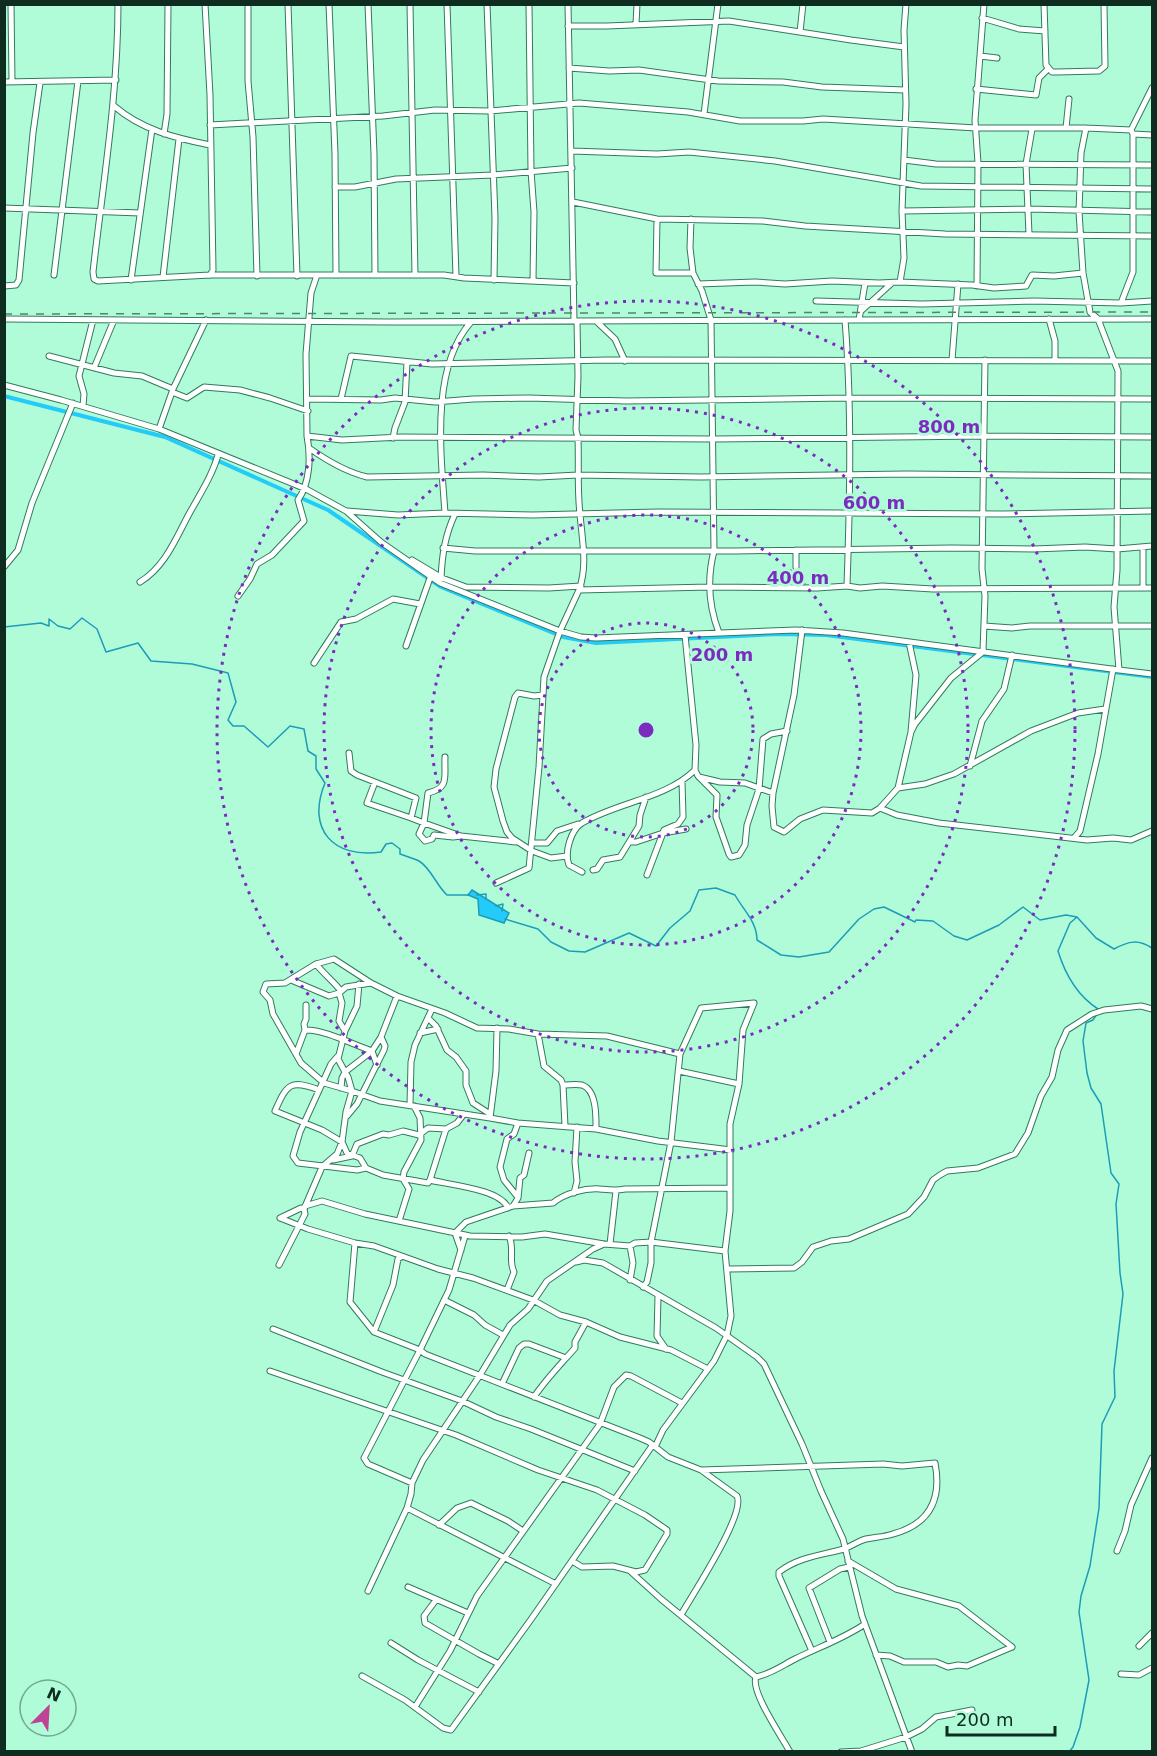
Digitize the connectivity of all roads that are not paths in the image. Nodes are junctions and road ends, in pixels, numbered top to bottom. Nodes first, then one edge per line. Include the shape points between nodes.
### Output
1 (118, 4) edge
2 (168, 4) edge
3 (205, 4) edge
4 (248, 4) edge
5 (288, 4) edge
6 (329, 4) edge
7 (368, 4) edge
8 (410, 4) edge
9 (447, 4) edge
10 (487, 4) edge
11 (529, 4) edge
12 (568, 4) edge
13 (637, 4) edge
14 (718, 4) edge
15 (802, 4) edge
16 (906, 4) edge
17 (984, 4) edge
18 (1044, 4) edge
19 (1104, 4) edge
20 (12, 8) edge
21 (4, 11) edge
22 (982, 18) junction
23 (715, 20) junction
24 (636, 24) junction
25 (568, 26) junction
26 (1045, 31) junction
27 (800, 32) junction
28 (904, 46) junction
29 (980, 56) junction
30 (997, 58) dead end
31 (570, 68) junction
32 (1048, 69) junction
33 (116, 80) junction
34 (708, 80) junction
35 (78, 81) junction
36 (4, 82) edge
37 (12, 82) junction
38 (40, 83) junction
39 (1152, 88) edge
40 (976, 89) junction
41 (905, 90) junction
42 (1069, 99) dead end
43 (571, 104) junction
44 (114, 106) junction
45 (530, 107) junction
46 (450, 111) junction
47 (490, 111) junction
48 (412, 114) junction
49 (704, 114) junction
50 (372, 116) junction
51 (333, 118) junction
52 (293, 120) junction
53 (250, 123) junction
54 (905, 124) junction
55 (210, 125) junction
56 (976, 128) junction
57 (1066, 128) junction
58 (1086, 128) junction
59 (152, 129) junction
60 (1032, 129) junction
61 (1132, 132) junction
62 (164, 134) junction
63 (1152, 135) edge
64 (179, 139) junction
65 (210, 145) junction
66 (572, 151) junction
67 (904, 160) junction
68 (978, 163) junction
69 (1026, 164) junction
70 (1082, 165) junction
71 (1133, 165) junction
72 (1152, 165) edge
73 (572, 168) junction
74 (531, 171) junction
75 (493, 175) junction
76 (453, 177) junction
77 (414, 179) junction
78 (904, 183) junction
79 (374, 184) junction
80 (978, 185) junction
81 (1028, 186) junction
82 (335, 187) junction
83 (1080, 188) junction
84 (1133, 189) junction
85 (1152, 189) edge
86 (573, 202) junction
87 (4, 207) edge
88 (25, 209) junction
89 (63, 210) junction
90 (1029, 210) junction
91 (902, 211) junction
92 (978, 211) junction
93 (99, 212) junction
94 (1079, 212) junction
95 (1132, 212) junction
96 (1152, 212) edge
97 (140, 213) junction
98 (657, 219) junction
99 (691, 219) junction
100 (903, 231) junction
101 (978, 233) junction
102 (1029, 234) junction
103 (1132, 236) junction
104 (1152, 236) edge
105 (1079, 237) junction
106 (693, 273) junction
107 (1083, 273) junction
108 (375, 274) junction
109 (54, 275) dead end
110 (210, 275) junction
111 (317, 275) junction
112 (336, 275) junction
113 (415, 275) junction
114 (257, 276) junction
115 (297, 276) junction
116 (456, 276) junction
117 (163, 277) junction
118 (494, 279) junction
119 (131, 280) junction
120 (533, 281) junction
121 (900, 282) junction
122 (574, 283) junction
123 (865, 283) junction
124 (892, 283) junction
125 (698, 284) junction
126 (958, 284) junction
127 (4, 286) edge
128 (977, 286) junction
129 (816, 301) dead end
130 (1152, 301) edge
131 (862, 302) junction
132 (871, 302) junction
133 (1087, 302) junction
134 (957, 303) junction
135 (1121, 303) junction
136 (861, 311) junction
137 (1049, 319) junction
138 (1098, 319) junction
139 (1152, 319) edge
140 (4, 320) edge
141 (93, 320) junction
142 (114, 320) junction
143 (206, 320) junction
144 (711, 320) junction
145 (845, 320) junction
146 (859, 320) junction
147 (955, 320) junction
148 (309, 321) junction
149 (575, 321) junction
150 (596, 321) junction
151 (471, 322) junction
152 (49, 356) dead end
153 (952, 360) junction
154 (985, 360) junction
155 (578, 361) junction
156 (625, 361) junction
157 (711, 361) junction
158 (849, 361) junction
159 (1055, 361) junction
160 (1115, 361) junction
161 (1152, 361) edge
162 (407, 362) junction
163 (449, 363) junction
164 (82, 364) junction
165 (94, 368) junction
166 (4, 385) edge
167 (173, 391) junction
168 (406, 398) junction
169 (848, 398) junction
170 (308, 399) junction
171 (342, 399) junction
172 (712, 399) junction
173 (985, 399) junction
174 (1118, 399) junction
175 (1152, 399) edge
176 (576, 400) junction
177 (441, 402) junction
178 (73, 403) junction
179 (83, 406) junction
180 (308, 411) junction
181 (159, 429) junction
182 (307, 436) junction
183 (984, 436) junction
184 (1118, 436) junction
185 (849, 437) junction
186 (1152, 437) edge
187 (393, 438) junction
188 (441, 438) junction
189 (578, 438) junction
190 (714, 439) junction
191 (309, 448) junction
192 (218, 454) junction
193 (578, 475) junction
194 (983, 475) junction
195 (443, 476) junction
196 (850, 476) junction
197 (1118, 476) junction
198 (1152, 476) edge
199 (712, 477) junction
200 (306, 489) junction
201 (346, 510) junction
202 (1152, 511) edge
203 (1117, 512) junction
204 (445, 513) junction
205 (713, 513) junction
206 (848, 513) junction
207 (984, 513) junction
208 (455, 514) junction
209 (580, 514) junction
210 (381, 542) junction
211 (1152, 546) edge
212 (1143, 547) junction
213 (443, 548) junction
214 (983, 548) junction
215 (847, 549) junction
216 (1117, 549) junction
217 (796, 550) junction
218 (584, 551) junction
219 (714, 551) junction
220 (4, 567) edge
221 (796, 567) dead end
222 (430, 578) junction
223 (441, 580) junction
224 (140, 582) dead end
225 (847, 586) junction
226 (710, 587) junction
227 (580, 588) junction
228 (984, 588) junction
229 (1114, 588) junction
230 (1143, 588) junction
231 (1152, 588) edge
232 (238, 596) dead end
233 (420, 604) junction
234 (984, 626) junction
235 (1114, 626) junction
236 (1152, 626) edge
237 (802, 630) junction
238 (560, 631) junction
239 (719, 633) junction
240 (685, 635) junction
241 (909, 642) junction
242 (406, 646) dead end
243 (983, 651) junction
244 (1012, 655) junction
245 (315, 663) dead end
246 (1116, 669) junction
247 (1152, 674) edge
248 (543, 695) junction
249 (1105, 709) junction
250 (787, 731) junction
251 (911, 732) junction
252 (349, 753) dead end
253 (445, 757) dead end
254 (970, 766) junction
255 (697, 773) junction
256 (682, 781) junction
257 (375, 782) junction
258 (898, 788) junction
259 (759, 789) junction
260 (773, 793) junction
261 (646, 797) junction
262 (880, 808) junction
263 (411, 818) junction
264 (424, 823) junction
265 (582, 823) junction
266 (686, 829) dead end
267 (1152, 831) edge
268 (663, 833) junction
269 (461, 836) junction
270 (1074, 839) junction
271 (630, 842) junction
272 (521, 843) junction
273 (532, 843) junction
274 (532, 851) junction
275 (567, 856) junction
276 (593, 870) dead end
277 (582, 872) dead end
278 (647, 875) dead end
279 (496, 883) dead end
280 (316, 964) junction
281 (291, 980) junction
282 (371, 983) junction
283 (359, 984) junction
284 (339, 992) junction
285 (397, 996) junction
286 (306, 1005) dead end
287 (432, 1009) junction
288 (1152, 1009) edge
289 (428, 1018) junction
290 (497, 1028) junction
291 (438, 1029) junction
292 (305, 1030) junction
293 (345, 1031) junction
294 (420, 1033) junction
295 (538, 1034) junction
296 (381, 1037) junction
297 (343, 1041) junction
298 (372, 1051) junction
299 (296, 1054) junction
300 (680, 1054) junction
301 (338, 1056) junction
302 (377, 1065) junction
303 (679, 1071) junction
304 (345, 1072) junction
305 (324, 1083) junction
306 (738, 1084) junction
307 (563, 1085) junction
308 (341, 1088) junction
309 (320, 1090) junction
310 (352, 1091) junction
311 (362, 1095) junction
312 (412, 1105) junction
313 (464, 1114) junction
314 (347, 1116) junction
315 (490, 1116) junction
316 (304, 1123) junction
317 (518, 1123) junction
318 (565, 1126) junction
319 (577, 1127) junction
320 (446, 1129) junction
321 (596, 1129) junction
322 (421, 1134) junction
323 (342, 1142) junction
324 (671, 1142) junction
325 (731, 1150) junction
326 (529, 1153) dead end
327 (352, 1156) junction
328 (330, 1161) junction
329 (322, 1167) junction
330 (366, 1168) junction
331 (403, 1179) junction
332 (430, 1180) junction
333 (730, 1188) junction
334 (660, 1190) junction
335 (616, 1191) junction
336 (574, 1193) junction
337 (518, 1197) junction
338 (523, 1204) junction
339 (304, 1207) junction
340 (510, 1207) junction
341 (399, 1221) junction
342 (299, 1226) junction
343 (455, 1233) junction
344 (465, 1236) junction
345 (509, 1236) junction
346 (651, 1242) junction
347 (355, 1243) junction
348 (607, 1244) junction
349 (630, 1246) junction
350 (461, 1250) junction
351 (725, 1251) junction
352 (401, 1257) junction
353 (576, 1262) junction
354 (279, 1265) dead end
355 (728, 1269) junction
356 (455, 1273) junction
357 (630, 1280) junction
358 (645, 1285) junction
359 (507, 1290) junction
360 (658, 1296) junction
361 (444, 1300) junction
362 (533, 1300) junction
363 (586, 1322) junction
364 (273, 1329) dead end
365 (374, 1332) junction
366 (503, 1335) junction
367 (727, 1335) junction
368 (657, 1336) junction
369 (648, 1344) junction
370 (666, 1348) junction
371 (420, 1350) junction
372 (566, 1358) junction
373 (708, 1369) junction
374 (270, 1371) dead end
375 (480, 1375) junction
376 (405, 1380) junction
377 (502, 1384) junction
378 (534, 1397) junction
379 (462, 1401) junction
380 (682, 1404) junction
381 (388, 1411) junction
382 (600, 1424) junction
383 (442, 1431) junction
384 (652, 1445) junction
385 (580, 1450) junction
386 (1152, 1458) edge
387 (811, 1466) junction
388 (700, 1470) junction
389 (635, 1471) junction
390 (561, 1478) junction
391 (412, 1483) junction
392 (616, 1499) junction
393 (407, 1508) junction
394 (439, 1525) junction
395 (523, 1531) junction
396 (846, 1548) junction
397 (1117, 1551) dead end
398 (504, 1556) junction
399 (572, 1561) junction
400 (858, 1566) junction
401 (850, 1567) junction
402 (630, 1570) junction
403 (556, 1584) junction
404 (408, 1587) dead end
405 (368, 1591) dead end
406 (436, 1600) junction
407 (468, 1613) junction
408 (681, 1615) junction
409 (865, 1624) junction
410 (1152, 1633) edge
411 (455, 1640) junction
412 (391, 1642) dead end
413 (830, 1642) junction
414 (1139, 1646) dead end
415 (812, 1651) junction
416 (876, 1655) junction
417 (499, 1664) junction
418 (1152, 1668) edge
419 (438, 1669) junction
420 (1121, 1674) dead end
421 (362, 1676) dead end
422 (756, 1677) junction
423 (479, 1692) junction
424 (415, 1707) junction
425 (972, 1710) dead end
426 (906, 1737) junction
427 (790, 1752) edge
428 (841, 1752) edge
429 (912, 1752) edge

1 - 33 street
2 - 62 street
3 - 55 street
4 - 53 street
5 - 52 street
6 - 51 street
7 - 50 street
8 - 48 street
9 - 46 street
10 - 47 street
11 - 45 street
12 - 25 street
13 - 24 street
14 - 23 street
15 - 27 street
16 - 28 street
17 - 22 street
18 - 26 street
19 - 32 street via 1103,69
20 - 21 street
20 - 37 street
22 - 26 street via 1020,29
22 - 29 street
23 - 24 street
23 - 27 street
23 - 34 street
24 - 25 street
25 - 31 street
26 - 32 street
27 - 28 street
28 - 41 street
29 - 30 street
29 - 40 street
31 - 34 street via 639,70
31 - 43 street
32 - 40 street via 1039,78 1036,95
33 - 35 street
33 - 44 street
34 - 41 street
34 - 49 street
35 - 38 street
35 - 89 street
36 - 37 street
37 - 38 street
38 - 88 street
39 - 61 street
40 - 56 street
41 - 54 street
42 - 57 street
43 - 45 street
43 - 49 street
43 - 66 street
44 - 59 street
44 - 93 street
45 - 47 street
45 - 74 street
46 - 47 street
46 - 48 street
46 - 76 street
47 - 75 street
48 - 50 street
48 - 77 street
49 - 54 street via 740,121 823,119
50 - 51 street
50 - 79 street
51 - 52 street
51 - 82 street
52 - 53 street
52 - 115 street
53 - 55 street
53 - 114 street
54 - 56 street
54 - 67 street
55 - 65 street
56 - 60 street
56 - 68 street
57 - 58 street
57 - 60 street
58 - 61 street
58 - 70 street
59 - 62 street
59 - 97 street
60 - 69 street
61 - 63 street
61 - 71 street
62 - 64 street
64 - 65 street
64 - 117 street
65 - 110 street
66 - 73 street
66 - 78 street via 689,152 775,161
67 - 68 street
67 - 78 street
68 - 69 street
68 - 80 street
69 - 70 street
69 - 81 street
70 - 71 street
70 - 83 street
71 - 72 street
71 - 84 street
73 - 74 street
73 - 86 street
74 - 75 street
74 - 120 street
75 - 76 street
75 - 118 street
76 - 77 street
76 - 116 street
77 - 79 street
77 - 113 street
78 - 80 street
78 - 91 street
79 - 82 street
79 - 108 street
80 - 81 street
80 - 92 street
81 - 83 street
81 - 90 street
82 - 112 street
83 - 84 street
83 - 94 street
84 - 85 street
84 - 95 street
86 - 98 street
86 - 122 street
87 - 88 street
88 - 89 street
88 - 127 street via 19,280 16,286
89 - 93 street
89 - 109 street
90 - 92 street
90 - 94 street
90 - 102 street
91 - 92 street
91 - 100 street
92 - 101 street
93 - 97 street
93 - 119 street via 94,279
94 - 95 street
94 - 105 street
95 - 96 street
95 - 103 street
97 - 119 street
98 - 99 street
98 - 106 street via 656,273
99 - 100 street
99 - 106 street
100 - 101 street
100 - 121 street via 904,266
101 - 102 street
101 - 128 street
102 - 105 street
103 - 104 street
103 - 105 street
103 - 135 street via 1133,272
105 - 107 street
106 - 125 street
107 - 128 street via 1032,275 1024,286
107 - 133 street
108 - 112 street
108 - 113 street
110 - 114 street
110 - 117 street
111 - 112 street
111 - 115 street
111 - 148 street
113 - 116 street
114 - 115 street
116 - 118 street
117 - 119 street
118 - 120 street
120 - 122 street
121 - 124 street
121 - 126 street
122 - 149 street
123 - 124 street
123 - 125 street
123 - 131 street
124 - 132 street
125 - 144 street
126 - 128 street
126 - 134 street
129 - 131 street
130 - 135 street
131 - 132 street
131 - 136 street
132 - 134 street
132 - 136 street
133 - 134 street
133 - 135 street
133 - 138 street
134 - 147 street
136 - 146 street
137 - 138 street
137 - 147 street
137 - 159 street
138 - 139 street
138 - 160 street
140 - 141 street
141 - 142 street
141 - 164 street
142 - 143 street
142 - 165 street
143 - 148 street
143 - 167 street
144 - 145 street
144 - 150 street
144 - 157 street
145 - 146 street
145 - 158 street
146 - 147 street
147 - 153 street
148 - 151 street
148 - 170 street
149 - 150 street
149 - 151 street
149 - 155 street
150 - 156 street via 615,339
151 - 163 street via 459,337
152 - 164 street
153 - 154 street
153 - 158 street
154 - 159 street
154 - 173 street
155 - 156 street
155 - 163 street
155 - 176 street
156 - 157 street
157 - 158 street
157 - 172 street
158 - 169 street
159 - 160 street
160 - 161 street
160 - 174 street
162 - 163 street
162 - 168 street
162 - 171 street via 350,356
163 - 177 street
164 - 165 street
164 - 179 street via 79,380
165 - 167 street via 142,376
166 - 178 street
167 - 180 street via 187,398 204,387 240,390
167 - 181 street
168 - 171 street
168 - 177 street
168 - 187 street
169 - 172 street
169 - 173 street
169 - 185 street
170 - 171 street
170 - 180 street
172 - 176 street
172 - 190 street
173 - 174 street
173 - 183 street
174 - 175 street
174 - 184 street
176 - 177 street
176 - 189 street
177 - 188 street
178 - 179 street
178 - 220 street via 18,550
179 - 181 street
180 - 182 street
181 - 192 street
182 - 187 street via 342,440
182 - 191 street
183 - 184 street
183 - 185 street
183 - 194 street
184 - 186 street
184 - 197 street
185 - 190 street
185 - 196 street
187 - 188 street
188 - 189 street
188 - 195 street
189 - 190 street
189 - 193 street
190 - 199 street
191 - 195 street via 359,475
191 - 200 street
192 - 200 street
192 - 224 street via 173,546 153,573
193 - 195 street
193 - 199 street
193 - 209 street
194 - 196 street
194 - 197 street
194 - 207 street
195 - 204 street
196 - 199 street
196 - 206 street
197 - 198 street
197 - 203 street
199 - 205 street
200 - 201 street
200 - 232 street via 298,501 304,523 272,555 257,564
201 - 204 street via 398,515
201 - 210 street
202 - 203 street
203 - 207 street
203 - 216 street
204 - 208 street
205 - 206 street
205 - 209 street
205 - 219 street
206 - 207 street
206 - 215 street
207 - 214 street
208 - 209 street
208 - 213 street
209 - 218 street
210 - 222 street
210 - 223 street
211 - 212 street
212 - 216 street
212 - 230 street
213 - 218 street
213 - 223 street
214 - 215 street
214 - 216 street
214 - 228 street
215 - 217 street
215 - 225 street
216 - 229 street
217 - 219 street
217 - 221 street
218 - 219 street
218 - 227 street
219 - 226 street
222 - 223 street
222 - 233 street
223 - 227 street via 471,587
223 - 238 street
225 - 226 street
225 - 228 street
226 - 227 street
226 - 239 street
227 - 238 street
228 - 229 street
228 - 234 street
229 - 230 street
229 - 235 street
230 - 231 street
233 - 242 street
233 - 245 street via 393,599 356,619 341,622
234 - 235 street
234 - 243 street
235 - 236 street
235 - 246 street
237 - 239 street
237 - 241 street
237 - 250 street
238 - 240 street via 596,639
238 - 248 street via 547,665
239 - 240 street
240 - 255 street
241 - 243 street
241 - 251 street via 916,675
243 - 244 street
243 - 251 street via 951,678
244 - 246 street
244 - 254 street via 1004,689 982,721
246 - 247 street
246 - 249 street
248 - 272 street via 518,693 515,697 496,769 494,787 503,821 507,832
248 - 273 street
249 - 254 street via 1078,713 1045,725
249 - 270 street via 1080,831
250 - 259 street via 763,739
250 - 260 street
251 - 258 street
252 - 257 street via 351,771
253 - 264 street via 444,785 428,793
254 - 258 street via 936,781
255 - 256 street
255 - 259 street
255 - 259 street via 717,795 716,818 731,856 739,855 745,845
256 - 261 street
256 - 268 street via 683,817 678,825
257 - 263 street via 416,798
257 - 263 street via 367,803
258 - 262 street
259 - 260 street
260 - 262 street via 772,824 784,832 800,819 823,810 872,813
261 - 265 street
261 - 271 street via 639,826
262 - 270 street via 939,824
263 - 264 street
264 - 269 street
264 - 269 street via 419,834 425,842 434,835
265 - 273 street via 557,831 547,843
265 - 275 street via 573,832
266 - 268 street
267 - 270 street via 1127,840
268 - 271 street
268 - 278 street
269 - 272 street
271 - 276 street via 620,856 603,860
272 - 274 street
273 - 274 street
274 - 275 street via 551,858
274 - 279 street via 529,868
275 - 277 street via 569,865
280 - 281 street
280 - 282 street via 334,959
280 - 284 street via 338,986
281 - 284 street via 325,995
281 - 299 street via 266,984 263,992
282 - 283 street
282 - 285 street
283 - 284 street
283 - 293 street via 357,1006
284 - 293 street via 339,1021
285 - 287 street
285 - 296 street
286 - 292 street
287 - 289 street
287 - 290 street via 477,1028
288 - 355 street via 1141,1006 1104,1010 1067,1030 1052,1077 1015,1154 978,1168 940,1174 908,1214 849,1239 813,1246 794,1268
289 - 291 street
289 - 294 street
290 - 295 street
290 - 315 street
291 - 294 street
291 - 315 street via 447,1050 467,1073 466,1085 473,1103
292 - 297 street via 316,1030
292 - 299 street
293 - 297 street
294 - 312 street via 411,1062
295 - 300 street via 607,1036
295 - 307 street via 544,1066
296 - 298 street
296 - 302 street via 385,1047
297 - 298 street
297 - 301 street
298 - 302 street
298 - 304 street
299 - 305 street via 303,1066
300 - 303 street
300 - 306 street via 701,1008 754,1003 743,1030
301 - 304 street
301 - 305 street
302 - 311 street
303 - 306 street
303 - 324 street
304 - 308 street
304 - 310 street
305 - 308 street
305 - 309 street
306 - 325 street via 730,1124
307 - 318 street
307 - 321 street via 588,1089 596,1107
308 - 310 street
309 - 316 street
309 - 316 street via 295,1084 283,1093 275,1111
310 - 311 street
310 - 314 street
311 - 312 street
311 - 314 street
312 - 313 street
312 - 322 street via 420,1118
313 - 315 street
313 - 320 street
314 - 323 street
315 - 317 street
316 - 323 street
316 - 329 street via 295,1160 301,1165
317 - 318 street
317 - 337 street via 507,1139 500,1167 504,1180
318 - 319 street
319 - 321 street
319 - 336 street
320 - 322 street via 428,1128
320 - 332 street
321 - 324 street
322 - 327 street via 383,1134 357,1144
322 - 331 street
323 - 327 street
323 - 328 street via 338,1154
324 - 325 street
324 - 334 street
325 - 333 street
326 - 337 street
327 - 328 street
327 - 330 street via 360,1158
328 - 329 street
329 - 330 street
329 - 339 street
330 - 331 street
331 - 332 street via 426,1183
331 - 341 street via 409,1189
332 - 340 street via 475,1189
333 - 334 street
333 - 351 street
334 - 335 street
334 - 346 street
335 - 336 street
335 - 348 street
336 - 338 street via 553,1203
337 - 338 street
337 - 340 street
338 - 340 street
339 - 341 street via 322,1201
339 - 342 street
339 - 342 street via 280,1218
340 - 343 street via 466,1222
341 - 343 street
342 - 347 street
342 - 354 street
343 - 344 street
343 - 350 street
344 - 345 street
344 - 350 street
345 - 348 street via 545,1234
345 - 359 street via 514,1272
346 - 349 street
346 - 351 street
346 - 358 street
347 - 352 street
347 - 365 street via 350,1302
348 - 349 street
348 - 353 street
349 - 357 street
350 - 356 street
351 - 355 street
352 - 356 street
352 - 365 street
353 - 357 street via 603,1263
353 - 362 street via 548,1281
355 - 367 street via 732,1311
356 - 359 street
356 - 361 street
357 - 358 street
358 - 360 street
359 - 362 street
360 - 367 street
360 - 368 street
361 - 366 street
361 - 371 street
362 - 363 street via 560,1315
362 - 366 street
363 - 369 street
363 - 372 street via 575,1348
364 - 376 street
365 - 371 street
366 - 375 street
367 - 373 street
367 - 387 street via 764,1364
368 - 369 street
368 - 370 street
369 - 370 street
370 - 373 street
371 - 375 street
371 - 376 street
372 - 377 street via 524,1344
372 - 378 street
373 - 380 street
374 - 381 street
375 - 377 street
375 - 379 street
376 - 379 street
376 - 381 street
377 - 378 street
378 - 382 street
379 - 383 street
379 - 385 street
380 - 382 street via 626,1375 614,1388
380 - 384 street
381 - 383 street
381 - 391 street via 364,1461
382 - 384 street
382 - 385 street
383 - 390 street
383 - 391 street
384 - 388 street via 668,1457
384 - 389 street
385 - 389 street
385 - 390 street
386 - 397 street via 1131,1505
387 - 388 street
387 - 396 street
387 - 396 street via 936,1464 934,1500 922,1520 906,1530
388 - 408 street via 737,1496 739,1505 730,1530
389 - 392 street
390 - 392 street
390 - 395 street
391 - 393 street
392 - 399 street
392 - 402 street via 667,1530 645,1570
393 - 394 street
393 - 405 street
394 - 395 street via 457,1508 471,1503
394 - 398 street
395 - 398 street
396 - 401 street
396 - 415 street via 813,1556 779,1572
398 - 403 street
398 - 407 street
399 - 402 street via 582,1567
399 - 403 street
400 - 401 street
400 - 401 street
400 - 416 street via 896,1588 959,1606 1012,1647 967,1666 904,1662
401 - 409 street
401 - 413 street via 809,1587
402 - 408 street
403 - 417 street
404 - 406 street
406 - 407 street
406 - 411 street via 424,1620
407 - 411 street
408 - 422 street
409 - 413 street
409 - 416 street
410 - 414 street
411 - 417 street
411 - 419 street
412 - 419 street
413 - 415 street
415 - 422 street
416 - 426 street
417 - 423 street
418 - 420 street via 1138,1675
419 - 423 street
419 - 424 street
421 - 424 street
422 - 427 street via 760,1699
423 - 424 street via 451,1730
425 - 426 street via 936,1717 922,1730
426 - 428 street via 861,1751
426 - 429 street

